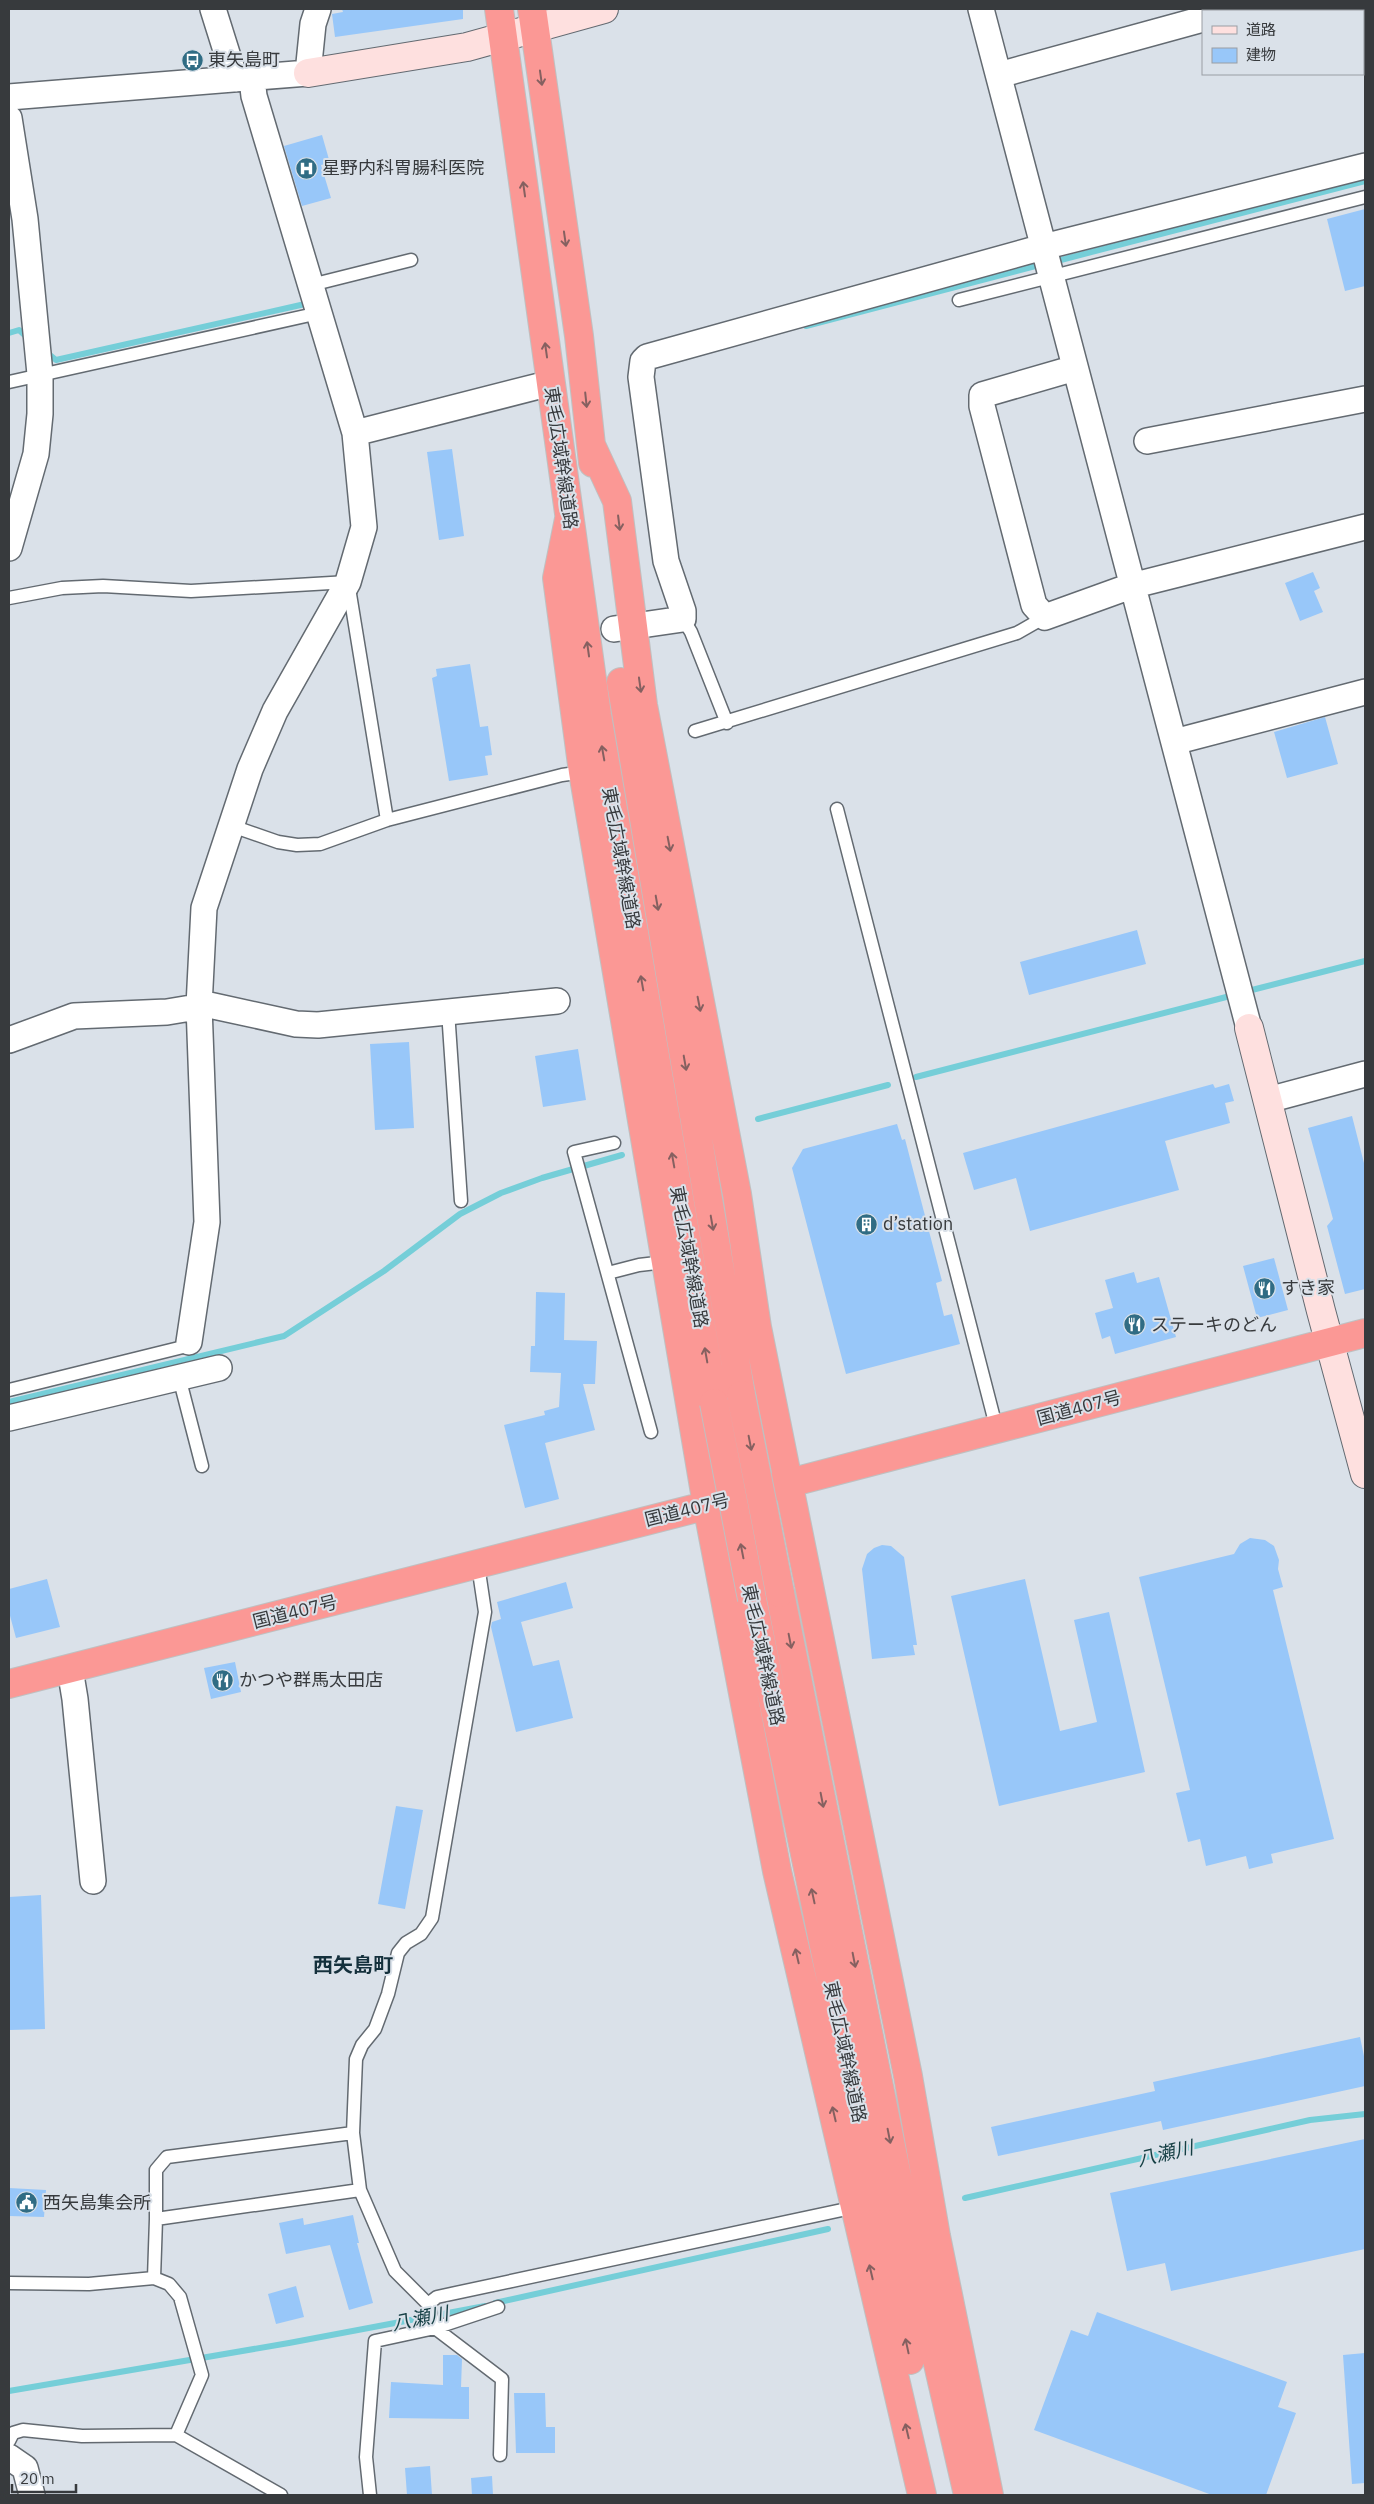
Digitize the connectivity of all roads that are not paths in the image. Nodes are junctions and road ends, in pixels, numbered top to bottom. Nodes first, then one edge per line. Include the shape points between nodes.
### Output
1 (213, 9) edge
2 (318, 9) edge
3 (499, 9) edge
4 (604, 9) edge
5 (981, 9) edge
6 (533, 19) edge
7 (1202, 19) edge
8 (502, 39) junction
9 (308, 73) junction
10 (999, 75) junction
11 (244, 79) junction
12 (9, 97) edge
13 (9, 118) edge
14 (1365, 166) edge
15 (1365, 197) edge
16 (1044, 247) junction
17 (411, 260) dead end
18 (1052, 278) junction
19 (310, 285) junction
20 (959, 300) dead end
21 (319, 313) junction
22 (1075, 368) junction
23 (40, 374) junction
24 (9, 382) edge
25 (551, 383) junction
26 (1365, 399) edge
27 (355, 433) junction
28 (1147, 441) dead end
29 (569, 519) junction
30 (1365, 527) edge
31 (9, 548) edge
32 (348, 582) junction
33 (1131, 586) junction
34 (9, 598) edge
35 (1045, 617) junction
36 (683, 619) junction
37 (623, 628) junction
38 (1365, 692) edge
39 (727, 723) junction
40 (695, 731) dead end
41 (1174, 742) junction
42 (583, 772) junction
43 (837, 809) dead end
44 (386, 820) junction
45 (232, 826) junction
46 (557, 1000) dead end
47 (199, 1006) junction
48 (448, 1011) junction
49 (1249, 1028) joint
50 (9, 1040) edge
51 (1365, 1074) edge
52 (1268, 1100) junction
53 (614, 1143) dead end
54 (461, 1201) dead end
55 (665, 1262) junction
56 (608, 1273) junction
57 (1365, 1333) edge
58 (189, 1342) joint
59 (1330, 1342) junction
60 (219, 1368) dead end
61 (179, 1378) junction
62 (9, 1390) edge
63 (9, 1418) edge
64 (996, 1430) junction
65 (652, 1432) dead end
66 (202, 1466) dead end
67 (1365, 1474) edge
68 (788, 1484) junction
69 (707, 1505) junction
70 (478, 1565) junction
71 (70, 1669) junction
72 (9, 1684) edge
73 (93, 1881) dead end
74 (353, 2133) junction
75 (360, 2190) junction
76 (856, 2207) junction
77 (156, 2219) junction
78 (154, 2278) junction
79 (9, 2283) edge
80 (428, 2304) junction
81 (498, 2307) dead end
82 (434, 2325) junction
83 (176, 2435) junction
84 (9, 2441) edge
85 (500, 2455) dead end
86 (9, 2457) edge
87 (32, 2495) edge
88 (281, 2495) edge
89 (370, 2495) edge
90 (922, 2495) edge
91 (940, 2495) edge
92 (968, 2495) edge
93 (989, 2495) edge

1 - 11 street
2 - 9 street via 313,24
3 - 8 highway, 東毛広域幹線道路
4 - 6 street
5 - 10 street
6 - 8 street
6 -> 37 highway, 東毛広域幹線道路 via 579,336 591,445 617,502
7 - 10 street
8 - 9 street via 435,54
25 -> 8 highway, 東毛広域幹線道路
9 - 11 street
10 - 16 street
11 - 12 street
11 - 19 street via 254,96
13 - 23 street via 25,219
14 - 16 street
15 - 18 lane
16 - 18 street
16 - 36 street via 647,357 643,361 641,377 664,552
17 - 19 lane
18 - 20 lane
18 - 22 street
19 - 21 street
21 - 23 lane
21 - 27 street
22 - 33 street
22 - 35 street via 982,395 982,406 1034,605
23 - 24 lane
23 - 31 street via 36,454
25 - 27 street
25 - 29 highway, 東毛広域幹線道路
26 - 28 street
27 - 32 street via 364,527
29 - 42 highway via 557,578
91 -> 29 highway, 東毛広域幹線道路, bridge via 884,2240 714,1403 597,715
30 - 33 street
32 - 34 lane via 191,591 103,586 62,588
32 - 44 lane
32 - 45 street via 275,711 250,769
33 - 35 street
33 - 41 street
35 - 39 lane via 1018,634
36 - 37 street
36 - 39 lane
37 -> 68 highway via 645,715 737,1194 757,1327
37 -> 92 highway, 東毛広域幹線道路, bridge via 626,716 741,1395 911,2246
38 - 41 street
39 - 40 lane
41 - 49 street
42 - 44 lane
42 - 55 highway
43 - 64 lane
44 - 45 lane via 320,844 297,845
45 - 47 street via 204,908
46 - 48 street
47 - 48 street via 209,1005 296,1024 318,1025
47 - 50 street via 167,1012 74,1016
47 - 58 street via 207,1222
48 - 54 lane
49 - 52 street
51 - 52 street
52 - 59 street
53 - 56 lane via 574,1152
55 - 56 lane
55 - 69 highway
56 - 65 lane
57 - 59 highway, 国道407号
58 - 62 lane via 183,1347
59 - 64 highway, 国道407号
59 - 67 street
60 - 61 street
61 - 63 street
61 - 66 lane
64 - 68 highway, 国道407号
68 - 69 highway, 国道407号
68 - 93 highway
69 - 70 highway, 国道407号
76 -> 69 highway via 777,1871
70 - 71 highway, 国道407号
70 - 74 lane via 485,1612 432,1918 421,1934 406,1943 398,1953 375,2029 356,2059
71 - 72 highway, 国道407号
71 - 73 street
74 - 75 lane
74 - 77 lane via 167,2157 156,2170
75 - 77 lane
75 - 80 lane via 395,2271
76 - 80 lane via 437,2297
90 -> 76 highway
77 - 78 lane
78 - 79 lane via 90,2284
78 - 83 lane via 169,2284 180,2298 202,2375
80 - 82 lane
81 - 82 lane
82 - 85 lane via 502,2379
82 - 89 lane via 375,2340 366,2457
83 - 84 lane via 82,2436 22,2430 13,2433
83 - 88 lane
86 - 87 street via 25,2468

